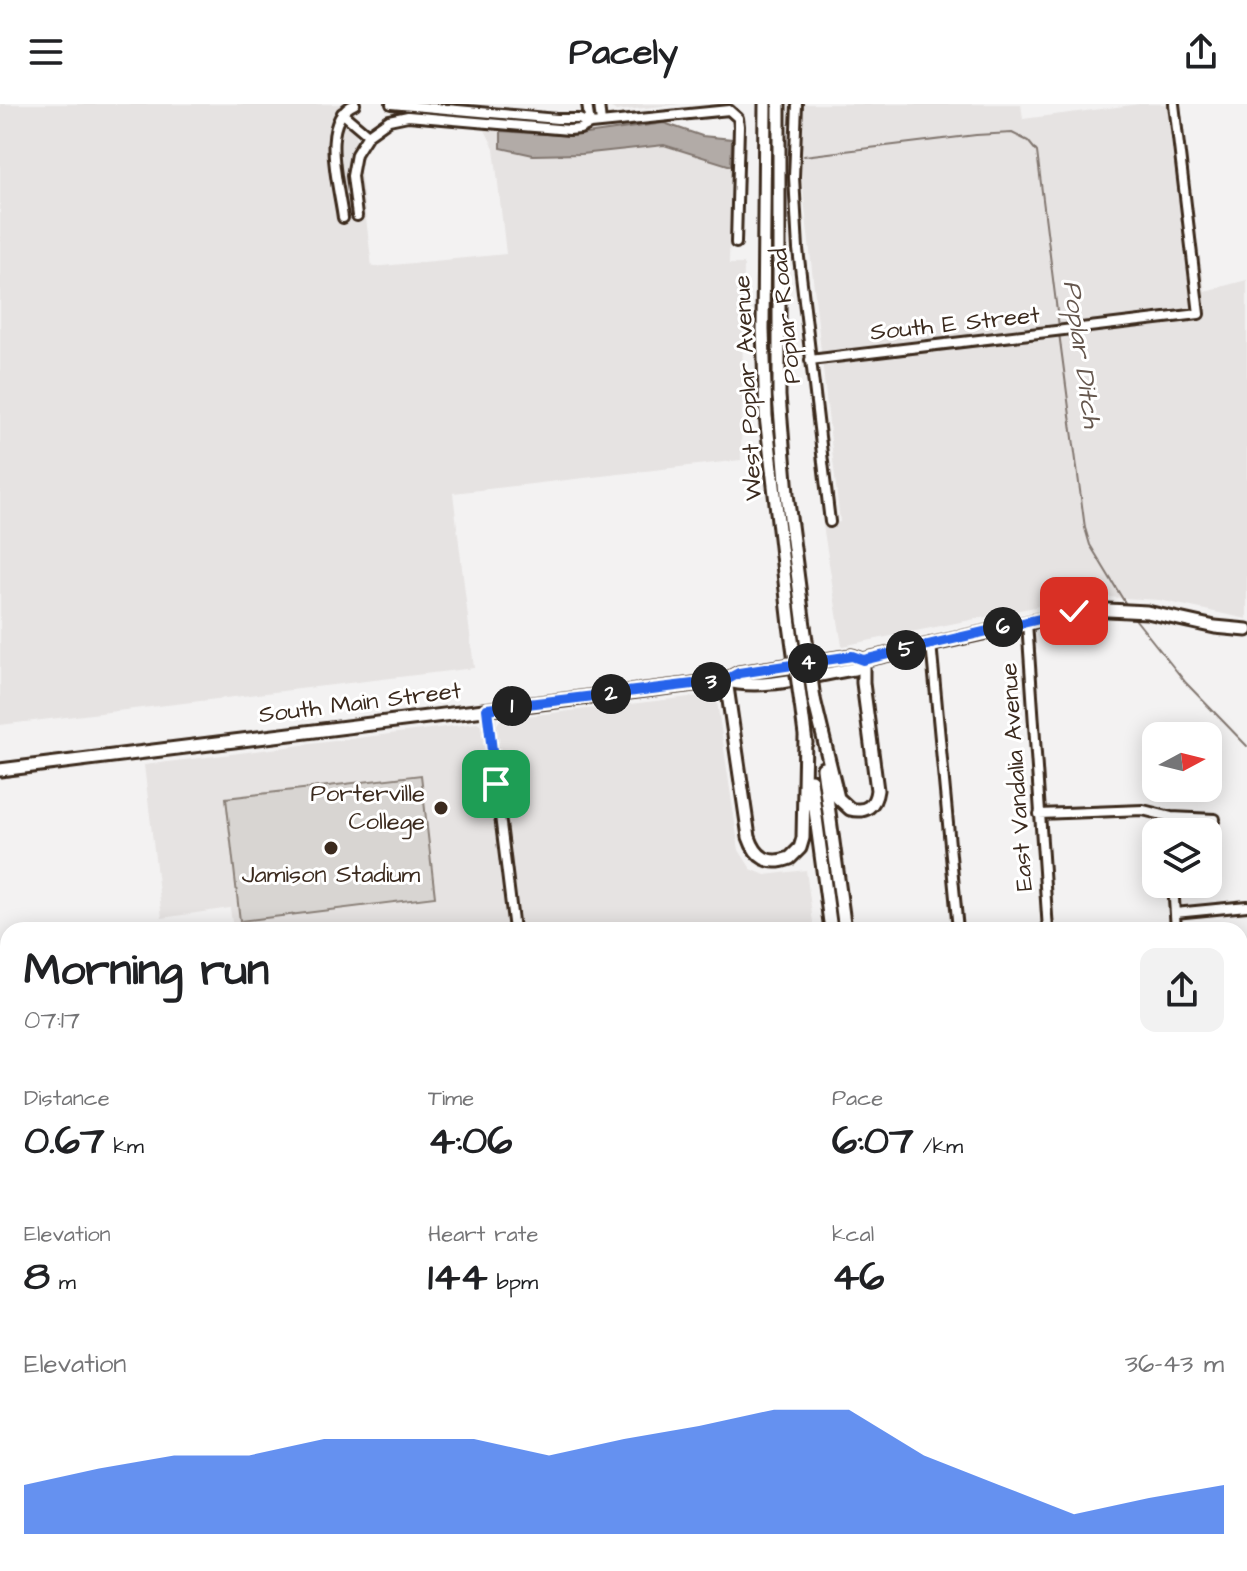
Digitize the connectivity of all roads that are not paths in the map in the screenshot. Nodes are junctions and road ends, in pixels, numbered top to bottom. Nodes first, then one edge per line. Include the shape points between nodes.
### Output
1 (355, 104) edge
2 (391, 104) edge
3 (587, 104) edge
4 (599, 104) edge
5 (765, 104) edge
6 (779, 104) edge
7 (797, 104) edge
8 (1174, 104) edge
9 (342, 113) junction
10 (435, 113) junction
11 (601, 123) junction
12 (590, 124) junction
13 (368, 135) junction
14 (353, 186) junction
15 (339, 188) junction
16 (357, 216) dead end
17 (343, 218) dead end
18 (736, 243) dead end
19 (810, 360) junction
20 (830, 522) dead end
21 (1027, 622) junction
22 (1247, 630) edge
23 (931, 643) junction
24 (863, 660) junction
25 (726, 680) junction
26 (814, 699) junction
27 (487, 709) junction
28 (805, 737) junction
29 (0, 770) edge
30 (1039, 814) junction
31 (1171, 817) joint
32 (1193, 818) edge
33 (1174, 898) edge
34 (1247, 906) edge
35 (1175, 913) junction
36 (513, 922) edge
37 (830, 922) edge
38 (844, 922) edge
39 (957, 922) edge
40 (1047, 922) edge
41 (1176, 922) edge

1 - 9 street
2 - 10 street
3 - 12 street
4 - 11 street
5 - 28 main road, West Poplar Avenue, bridge via 766,416
6 - 26 main road, West Poplar Avenue, bridge via 779,396
7 - 19 street, Poplar Road via 794,177
8 - 19 street, South E Street via 1199,314
9 - 13 street
9 - 15 street via 333,139
10 - 12 street via 579,119
10 - 13 street via 397,118
11 - 12 street
11 - 18 street, Poplar Road via 734,113 739,126
13 - 14 street via 354,161
14 - 15 street
14 - 16 street
15 - 17 street
19 - 20 street, Poplar Road
21 - 22 main road, South Main Street via 1082,609 1115,608
21 - 23 main road, South Main Street
21 - 30 street, East Vandalia Avenue
23 - 24 main road, South Main Street
23 - 39 street
24 - 25 main road, South Main Street via 852,656 739,673
24 - 26 main road via 877,790 866,809 850,809 838,798
25 - 27 main road, South Main Street
25 - 28 main road via 749,837 756,853 769,861 790,858 802,843
26 - 38 main road
27 - 29 main road, South Main Street
27 - 36 street
28 - 37 main road
30 - 31 street via 1143,810
30 - 40 street, East Vandalia Avenue
31 - 32 street
33 - 35 street
34 - 35 street
35 - 41 street

